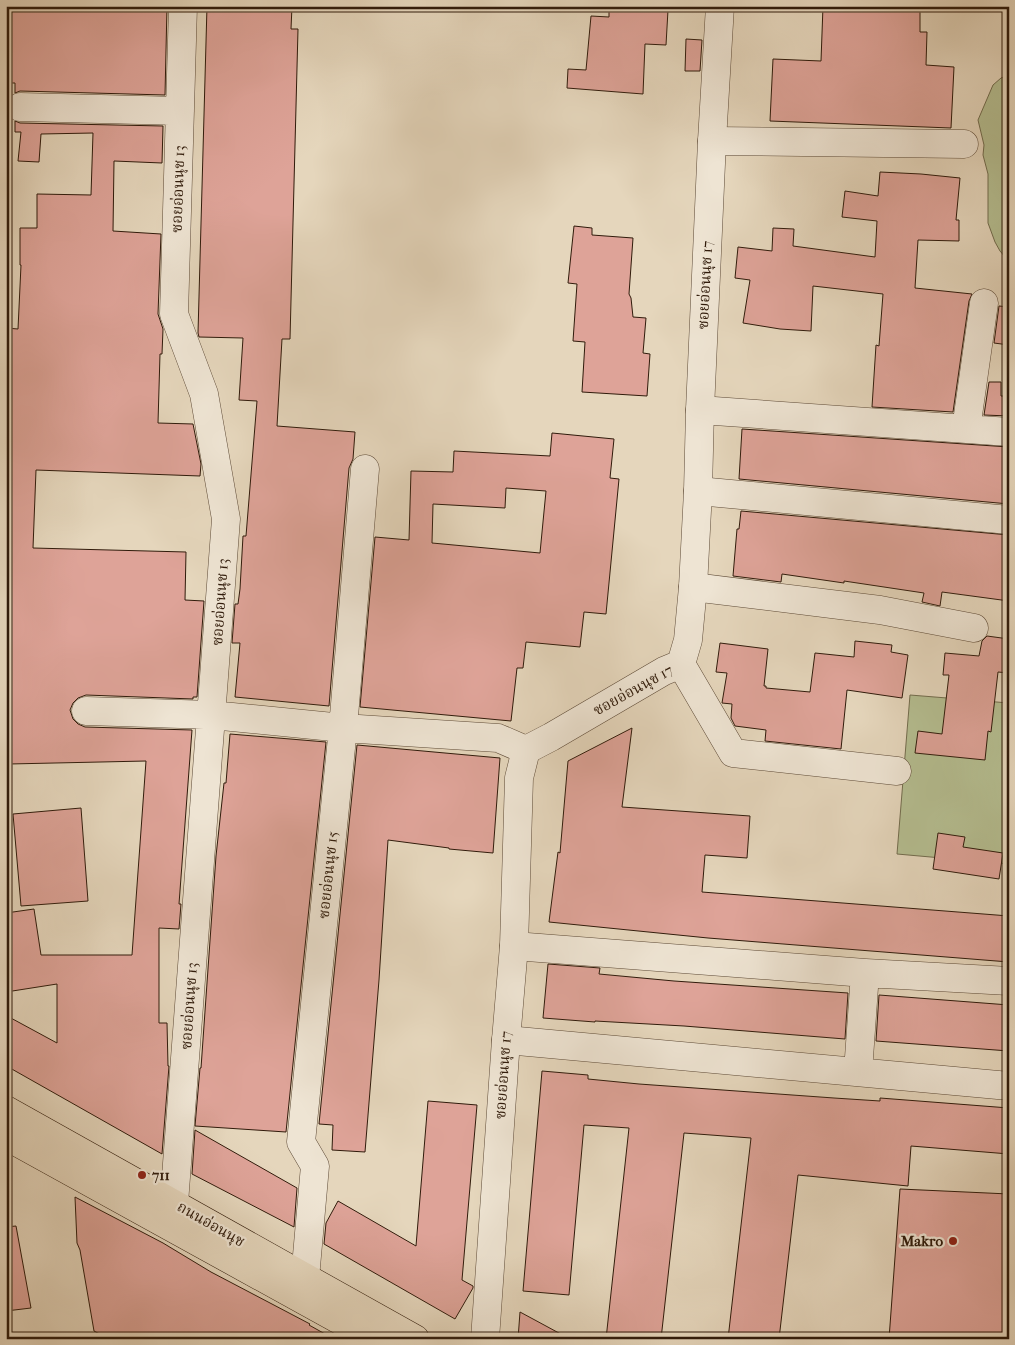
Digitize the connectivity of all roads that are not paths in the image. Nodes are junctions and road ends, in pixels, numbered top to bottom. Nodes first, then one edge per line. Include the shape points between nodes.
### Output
1 (183, 6) edge
2 (720, 6) edge
3 (20, 107) dead end
4 (180, 111) junction
5 (712, 140) junction
6 (964, 144) dead end
7 (984, 303) dead end
8 (700, 410) junction
9 (966, 429) junction
10 (1009, 432) edge
11 (365, 469) dead end
12 (698, 491) junction
13 (1009, 520) edge
14 (694, 587) junction
15 (974, 628) dead end
16 (680, 664) junction
17 (86, 711) dead end
18 (212, 715) junction
19 (343, 728) junction
20 (526, 750) junction
21 (897, 771) dead end
22 (514, 946) junction
23 (865, 973) junction
24 (1009, 981) edge
25 (506, 1040) junction
26 (858, 1072) junction
27 (1009, 1086) edge
28 (6, 1110) edge
29 (6, 1136) edge
30 (174, 1204) junction
31 (305, 1278) junction
32 (374, 1339) edge
33 (415, 1339) edge
34 (485, 1339) edge

1 - 4 street, ซอยอ่อนนุช 13
2 - 5 street, ซอยอ่อนนุช 17
3 - 4 street
4 - 18 street, ซอยอ่อนนุช 13 via 174,314 204,394 226,519
5 - 6 street
5 - 8 street, ซอยอ่อนนุช 17
7 - 9 street
8 - 9 street
8 - 12 street, ซอยอ่อนนุช 17
9 - 10 street
11 - 19 street, ซอยอ่อนนุช 15
12 - 13 street
12 - 14 street, ซอยอ่อนนุช 17
14 - 15 street via 880,610
14 - 16 street, ซอยอ่อนนุช 17 via 688,640
16 - 20 street, ซอยอ่อนนุช 17
16 - 21 street via 733,753
17 - 18 street
18 - 19 street
18 - 30 street, ซอยอ่อนนุช 13
19 - 20 street via 498,738
19 - 31 street, ซอยอ่อนนุช 15 via 301,1142 315,1166
20 - 22 street, ซอยอ่อนนุช 17 via 519,778
22 - 23 street
22 - 25 street, ซอยอ่อนนุช 17
23 - 24 street
23 - 26 street
25 - 26 street
25 - 34 street, ซอยอ่อนนุช 17
26 - 27 street
28 - 30 main road, ถนนอ่อนนุช
29 - 32 main road, ถนนอ่อนนุช
30 - 31 main road, ถนนอ่อนนุช
31 - 33 main road, ถนนอ่อนนุช

